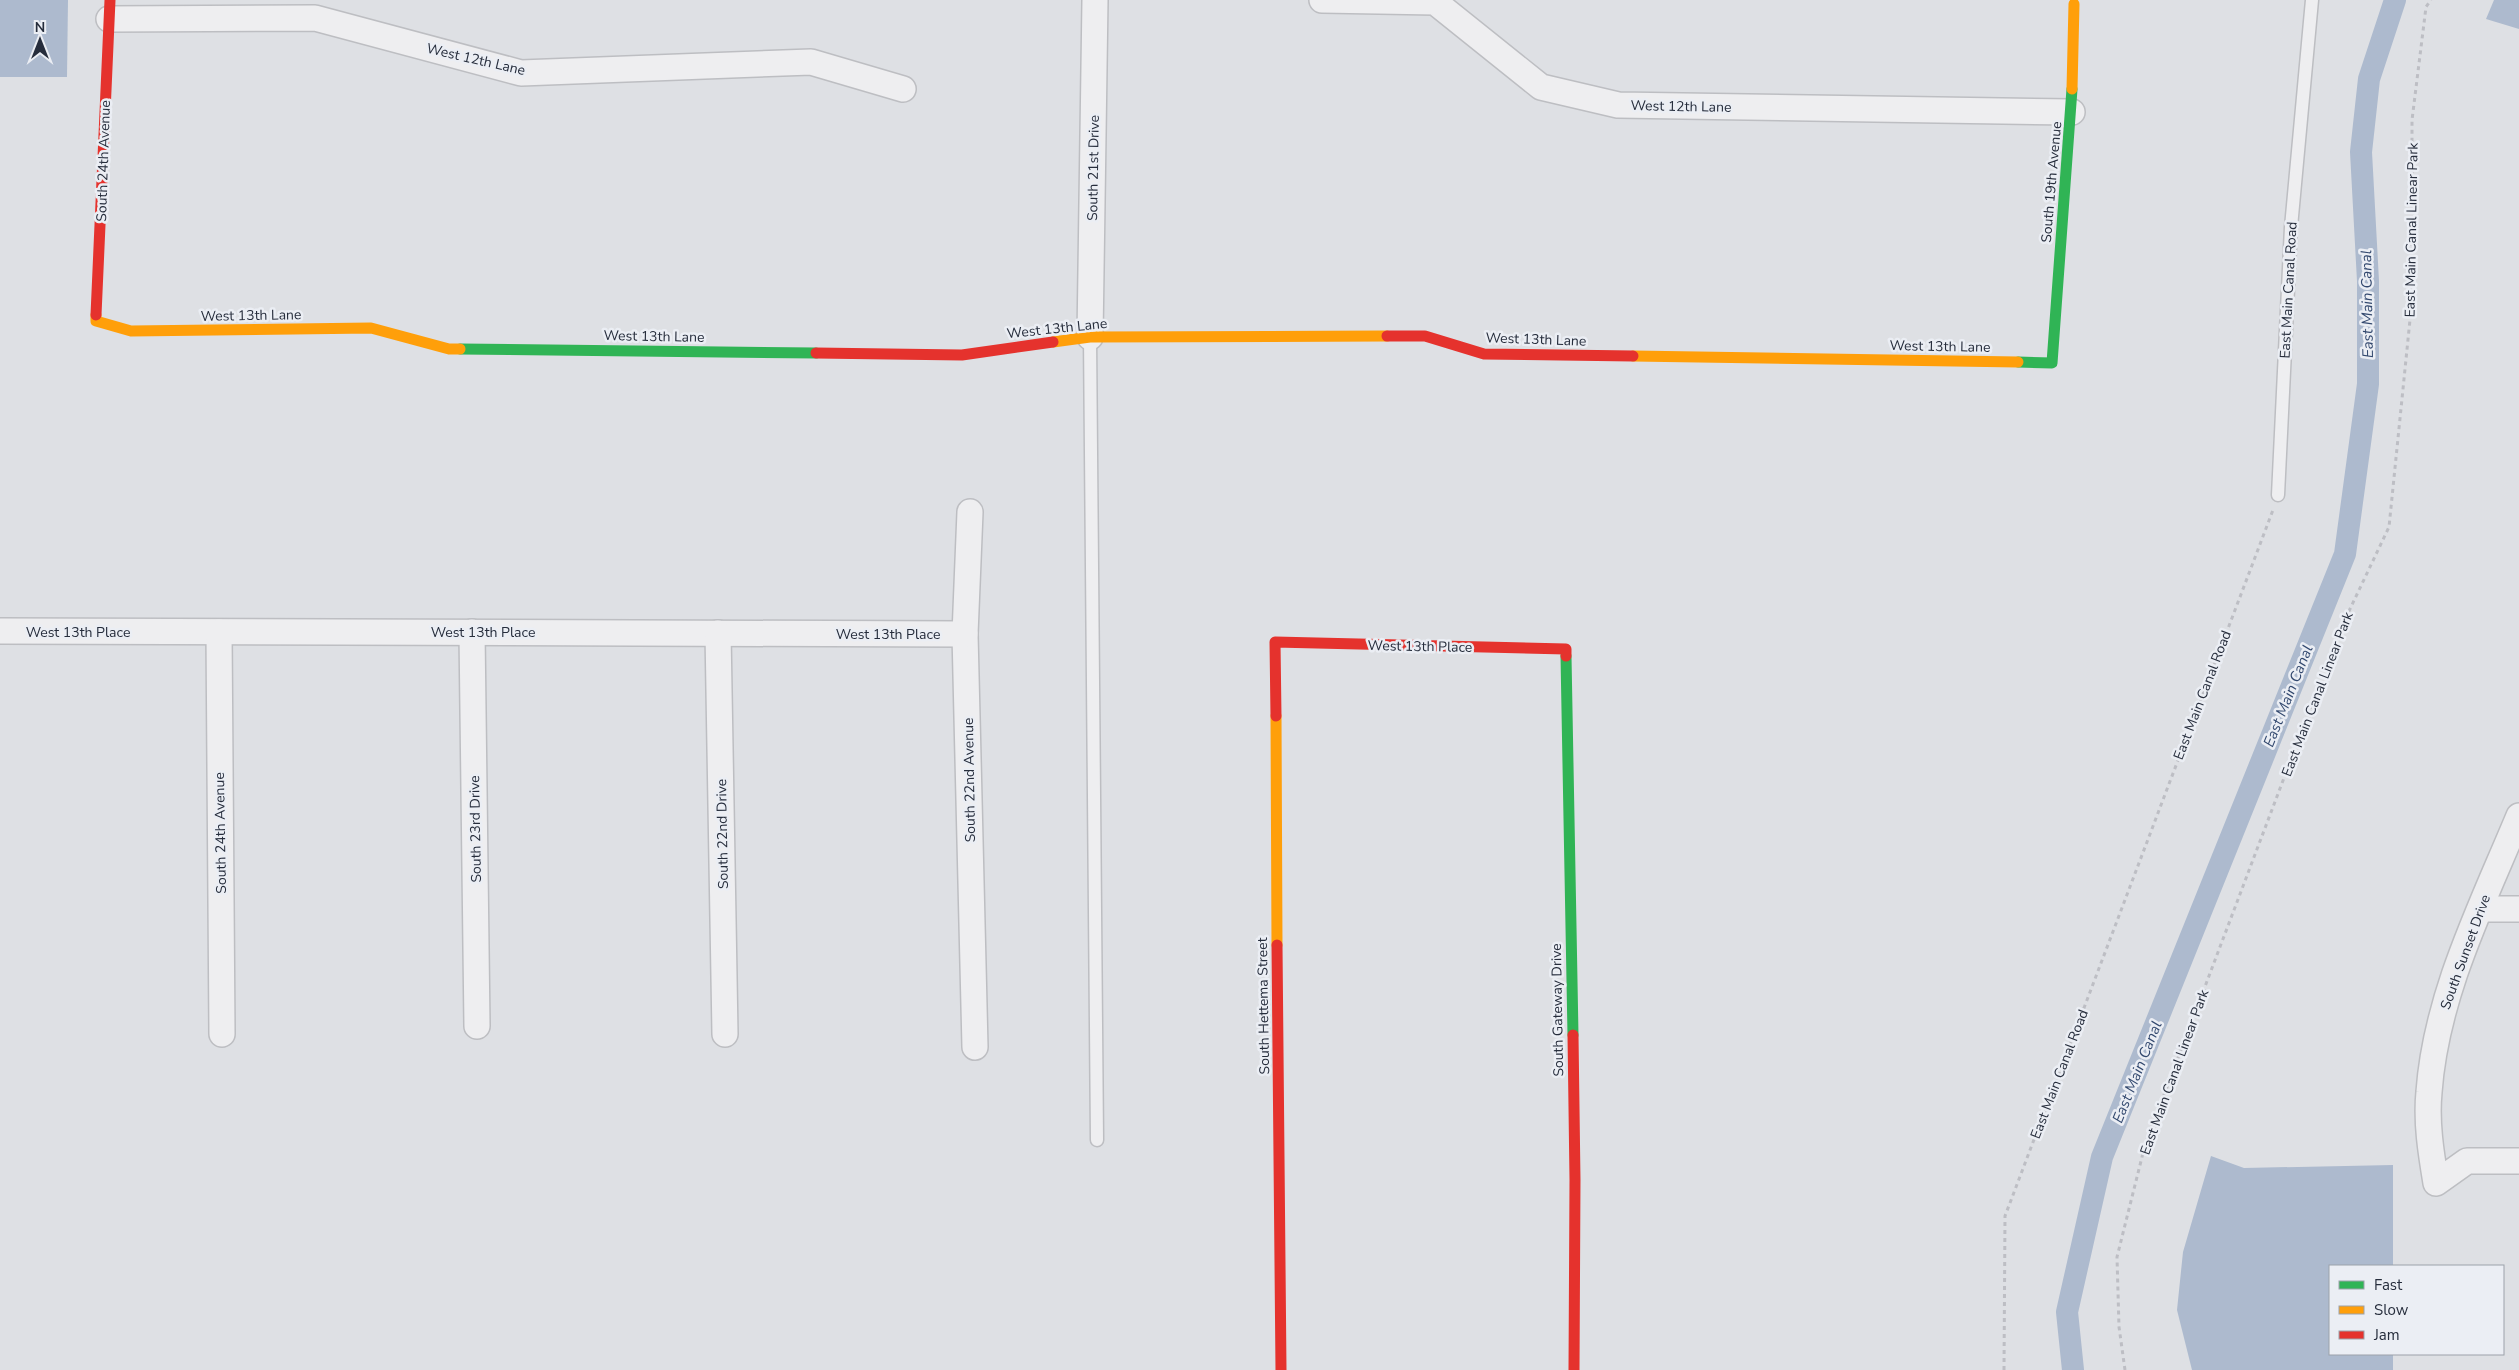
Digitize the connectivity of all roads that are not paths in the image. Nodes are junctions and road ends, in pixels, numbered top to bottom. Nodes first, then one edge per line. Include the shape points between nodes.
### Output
1 (1096, 0) edge
2 (1322, 0) edge
3 (2312, 0) edge
4 (2074, 4) dead end
5 (109, 9) edge
6 (903, 88) dead end
7 (2072, 112) junction
8 (96, 321) joint
9 (1090, 337) junction
10 (2052, 363) joint
11 (2278, 495) road end
12 (970, 512) dead end
13 (0, 631) edge
14 (218, 632) junction
15 (472, 632) junction
16 (718, 633) junction
17 (965, 634) junction
18 (1275, 642) joint
19 (1566, 650) joint
20 (2519, 816) edge
21 (2481, 909) junction
22 (2519, 909) edge
23 (477, 1026) dead end
24 (222, 1034) dead end
25 (725, 1034) dead end
26 (975, 1047) dead end
27 (1097, 1140) dead end
28 (2519, 1162) edge
29 (1282, 1370) edge
30 (1574, 1370) edge

1 - 9 street, South 21st Drive
2 - 7 street, West 12th Lane via 1435,2 1541,87 1618,105
3 - 11 lane, East Main Canal Road via 2291,227
4 - 7 street, South 19th Avenue
5 - 6 street, West 12th Lane via 315,18 521,73 811,62
5 - 8 street, South 24th Avenue
7 - 10 street, South 19th Avenue
8 - 9 street, West 13th Lane via 131,331 371,328 449,349 962,354
9 - 10 street, West 13th Lane via 1425,336 1484,354
9 - 27 lane
12 - 17 street, South 22nd Avenue
13 - 14 street, West 13th Place
14 - 15 street, West 13th Place
14 - 24 street, South 24th Avenue
15 - 16 street, West 13th Place
15 - 23 street, South 23rd Drive
16 - 17 street, West 13th Place
16 - 25 street, South 22nd Drive
17 - 26 street, South 22nd Avenue
18 - 19 street, West 13th Place
18 - 29 street, South Hettema Street
19 - 30 street, South Gateway Drive via 1575,1180
20 - 21 street, South Sunset Drive
21 - 22 street
21 - 28 street, South Sunset Drive via 2445,1000 2429,1092 2430,1145 2436,1183 2467,1162

